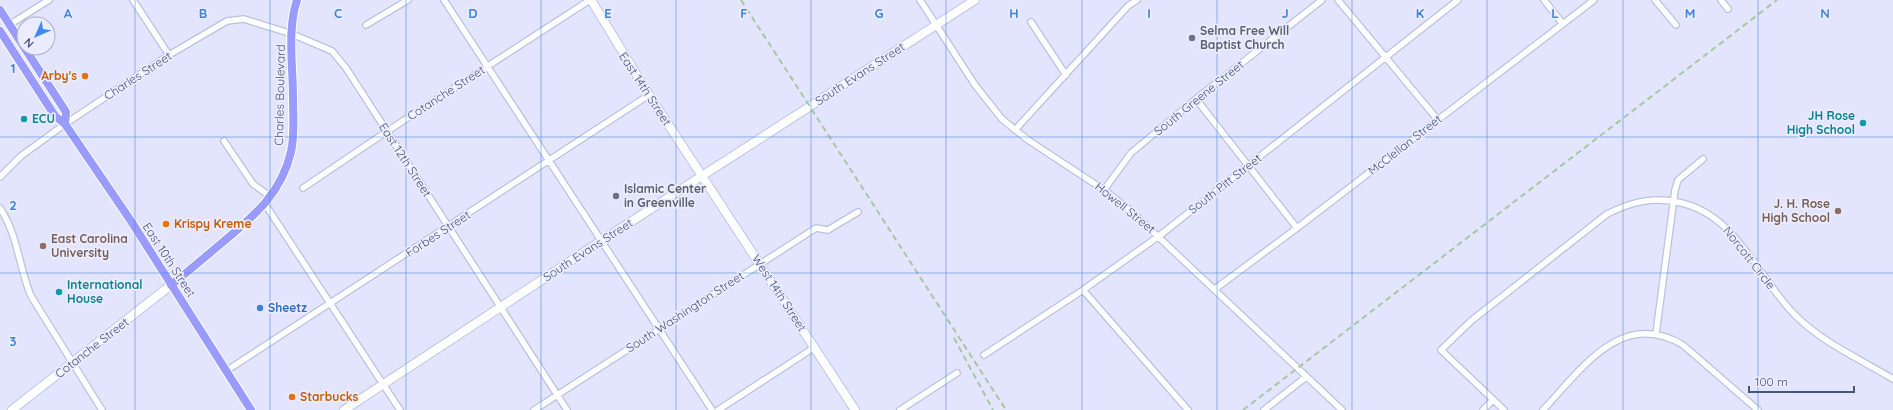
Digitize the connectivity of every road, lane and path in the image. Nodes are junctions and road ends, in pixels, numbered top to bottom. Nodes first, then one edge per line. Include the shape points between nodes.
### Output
1 (49, 0) edge
2 (133, 0) edge
3 (297, 0) edge
4 (408, 0) edge
5 (444, 0) edge
6 (590, 0) edge
7 (920, 0) edge
8 (974, 0) edge
9 (1137, 0) edge
10 (1322, 0) edge
11 (1338, 0) edge
12 (1458, 0) edge
13 (1544, 0) edge
14 (1594, 0) edge
15 (1655, 0) edge
16 (1721, 0) edge
17 (1728, 9) dead end
18 (0, 10) edge
19 (1031, 22) dead end
20 (1562, 23) junction
21 (9, 25) junction
22 (366, 25) dead end
23 (1676, 25) dead end
24 (936, 26) junction
25 (0, 31) edge
26 (292, 34) junction
27 (169, 55) junction
28 (1385, 57) junction
29 (487, 67) junction
30 (1066, 75) junction
31 (649, 95) junction
32 (1196, 99) junction
33 (1437, 119) junction
34 (65, 124) junction
35 (1015, 130) junction
36 (386, 132) junction
37 (224, 141) dead end
38 (1703, 159) dead end
39 (548, 161) junction
40 (1248, 166) junction
41 (703, 176) junction
42 (0, 177) edge
43 (303, 188) dead end
44 (1104, 190) junction
45 (271, 197) junction
46 (1673, 201) junction
47 (265, 204) junction
48 (0, 208) edge
49 (858, 212) dead end
50 (448, 227) junction
51 (1297, 228) junction
52 (1159, 236) junction
53 (601, 241) junction
54 (760, 264) junction
55 (172, 285) junction
56 (1215, 289) junction
57 (1083, 290) junction
58 (330, 303) junction
59 (499, 307) junction
60 (659, 329) junction
61 (1656, 334) junction
62 (814, 347) junction
63 (984, 355) dead end
64 (72, 364) junction
65 (226, 371) junction
66 (957, 373) dead end
67 (1306, 377) junction
68 (1893, 379) edge
69 (383, 383) junction
70 (557, 395) junction
71 (1493, 400) junction
72 (12, 410) edge
73 (102, 410) edge
74 (251, 410) edge
75 (344, 410) edge
76 (400, 410) edge
77 (534, 410) edge
78 (567, 410) edge
79 (712, 410) edge
80 (718, 410) edge
81 (855, 410) edge
82 (900, 410) edge
83 (1188, 410) edge
84 (1264, 410) edge
85 (1342, 410) edge
86 (1483, 410) edge
87 (1504, 410) edge
88 (1543, 410) edge
89 (1758, 410) edge

1 - 21 street
2 - 27 street
3 - 26 main road, Charles Boulevard
4 - 22 street
5 - 29 street
6 - 29 street, Cotanche Street
6 - 31 main road, East 14th Street
7 - 24 street, Howell Street
8 - 24 main road, South Evans Street
9 - 30 street via 1128,6
10 - 32 street, South Greene Street
11 - 28 street
12 - 28 street, South Pitt Street
13 - 20 street
14 - 20 street, McClellan Street
15 - 23 street
16 - 17 street
18 - 21 main road, East 10th Street
19 - 30 street
20 - 33 street, McClellan Street
21 - 34 main road, East 10th Street via 66,112
24 - 35 street, Howell Street via 987,102
24 - 41 main road, South Evans Street
25 - 34 main road, East 10th Street via 55,116
26 - 27 street, Charles Street via 244,19 227,21
26 - 36 street, East 12th Street via 332,51 346,68
26 - 45 main road, Charles Boulevard via 291,152
27 - 34 street, Charles Street
28 - 33 street
28 - 40 street, South Pitt Street
29 - 36 street, Cotanche Street
29 - 39 street
30 - 35 street
31 - 39 street, Forbes Street
31 - 41 main road, East 14th Street
32 - 40 street
32 - 44 street, South Greene Street via 1131,152
33 - 51 street, McClellan Street
34 - 42 street, Charles Street via 21,156
34 - 55 main road, East 10th Street
35 - 44 street, Howell Street
36 - 43 street, Cotanche Street
36 - 50 street, East 12th Street
37 - 45 street via 253,184
38 - 46 street via 1678,180
39 - 50 street, Forbes Street
39 - 53 street
40 - 51 street
40 - 52 street, South Pitt Street
41 - 53 main road, South Evans Street
41 - 54 main road, West 14th Street
44 - 52 street, Howell Street
45 - 47 main road, Charles Boulevard
46 - 61 street
46 - 68 street, Norcott Circle via 1690,204 1718,220 1734,236 1794,315 1823,338
46 - 71 street, Norcott Circle via 1646,199 1626,204 1607,214 1471,321 1441,350
47 - 55 main road, Charles Boulevard
47 - 58 street
48 - 64 street via 14,239 30,296
49 - 54 street, South Washington Street via 828,230 816,228
50 - 58 street, Forbes Street
50 - 59 street, East 12th Street
51 - 56 street, McClellan Street
52 - 56 street, Howell Street
52 - 57 street, South Pitt Street
53 - 59 main road, South Evans Street
53 - 60 street
54 - 60 street, South Washington Street
54 - 62 main road, West 14th Street
55 - 64 main road, Cotanche Street
55 - 65 main road, East 10th Street
56 - 67 street, Howell Street
57 - 63 street, South Pitt Street
57 - 83 street
58 - 65 street, Forbes Street
58 - 69 street
59 - 69 main road, South Evans Street
59 - 70 street, East 12th Street
60 - 70 street, South Washington Street
60 - 79 street
61 - 88 street via 1636,334 1616,340 1600,351
61 - 89 street via 1671,338 1692,352
62 - 80 street
62 - 81 main road, West 14th Street
64 - 72 main road, Cotanche Street
64 - 73 street
65 - 74 main road, East 10th Street
66 - 82 street
67 - 84 street
67 - 85 street, Howell Street
69 - 75 main road, South Evans Street
69 - 76 street
70 - 77 street, South Washington Street
70 - 78 street, East 12th Street
71 - 86 street
71 - 87 street

